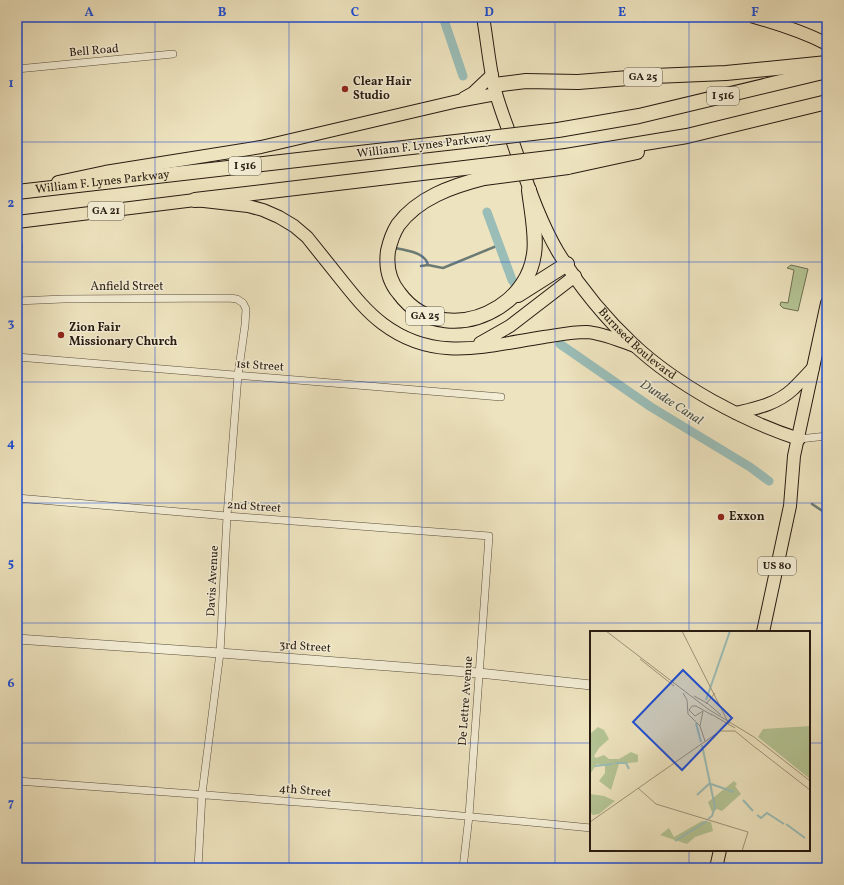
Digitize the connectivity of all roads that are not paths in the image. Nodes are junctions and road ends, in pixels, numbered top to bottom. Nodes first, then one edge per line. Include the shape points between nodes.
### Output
1 (483, 17) edge
2 (754, 17) edge
3 (778, 17) edge
4 (793, 29) junction
5 (827, 44) edge
6 (173, 54) dead end
7 (827, 63) edge
8 (17, 69) edge
9 (827, 71) edge
10 (494, 85) junction
11 (458, 101) junction
12 (827, 102) edge
13 (483, 172) junction
14 (529, 190) junction
15 (17, 191) edge
16 (195, 200) junction
17 (17, 222) edge
18 (17, 232) edge
19 (570, 270) junction
20 (17, 278) edge
21 (237, 298) joint
22 (17, 301) edge
23 (827, 303) edge
24 (502, 306) junction
25 (824, 332) edge
26 (636, 346) junction
27 (464, 349) junction
28 (17, 357) edge
29 (813, 368) junction
30 (238, 375) junction
31 (502, 397) dead end
32 (736, 413) junction
33 (827, 436) edge
34 (799, 439) junction
35 (17, 498) edge
36 (227, 516) junction
37 (488, 536) joint
38 (763, 631) edge
39 (17, 639) edge
40 (220, 653) junction
41 (479, 673) junction
42 (590, 685) edge
43 (17, 781) edge
44 (202, 794) junction
45 (469, 816) junction
46 (590, 828) edge
47 (720, 851) edge
48 (198, 868) edge
49 (463, 868) edge
50 (716, 868) edge

1 - 10 main road, GA 25
2 - 4 main road
3 - 4 street
4 - 5 main road
6 - 8 street, Bell Road
7 - 10 highway, GA 25 via 726,73 578,82 526,81
9 - 15 highway, William F. Lynes Parkway / I 516, bridge via 639,116 558,130
10 - 11 main road
10 - 11 main road
10 - 14 main road, GA 25
11 - 15 main road via 261,147 105,172
12 - 13 highway, I 516, bridge via 687,136 567,161
13 - 16 highway, I 516
13 - 24 highway, GA 25 via 426,200 410,213 393,234 387,263 389,275 403,299 423,315 434,319 461,321 485,315
14 - 19 main road, Burnsed Boulevard via 544,224
14 - 24 highway, GA 25 via 534,253 530,272 516,294
16 - 17 main road, GA 21
16 - 27 main road via 248,206 279,217 307,237 362,304 382,324 410,340 428,346
18 - 20 street
19 - 24 highway
19 - 26 main road, Burnsed Boulevard via 606,316
19 - 27 main road via 510,326 489,339
21 - 22 street, Anfield Street via 71,298
21 - 30 street, Davis Avenue via 246,309
23 - 25 main road, US 80
25 - 29 main road, US 80
26 - 27 main road via 597,334 576,332
26 - 32 main road, Burnsed Boulevard via 680,380
28 - 30 street, 1st Street
29 - 32 main road via 784,396 761,407
29 - 34 main road, US 80
30 - 31 street, 1st Street
30 - 36 street, Davis Avenue
32 - 34 main road, Burnsed Boulevard
33 - 34 street
34 - 38 main road, US 80 via 794,456 790,506
35 - 36 street, 2nd Street
36 - 37 street, 2nd Street
36 - 40 street, Davis Avenue
37 - 41 street, De Lettre Avenue
39 - 40 street, 3rd Street
40 - 41 street, 3rd Street
40 - 44 street, Davis Avenue
41 - 42 street, 3rd Street
41 - 45 street, De Lettre Avenue
43 - 44 street, 4th Street
44 - 45 street, 4th Street
44 - 48 street, Davis Avenue
45 - 46 street, 4th Street
45 - 49 street, De Lettre Avenue
47 - 50 main road

